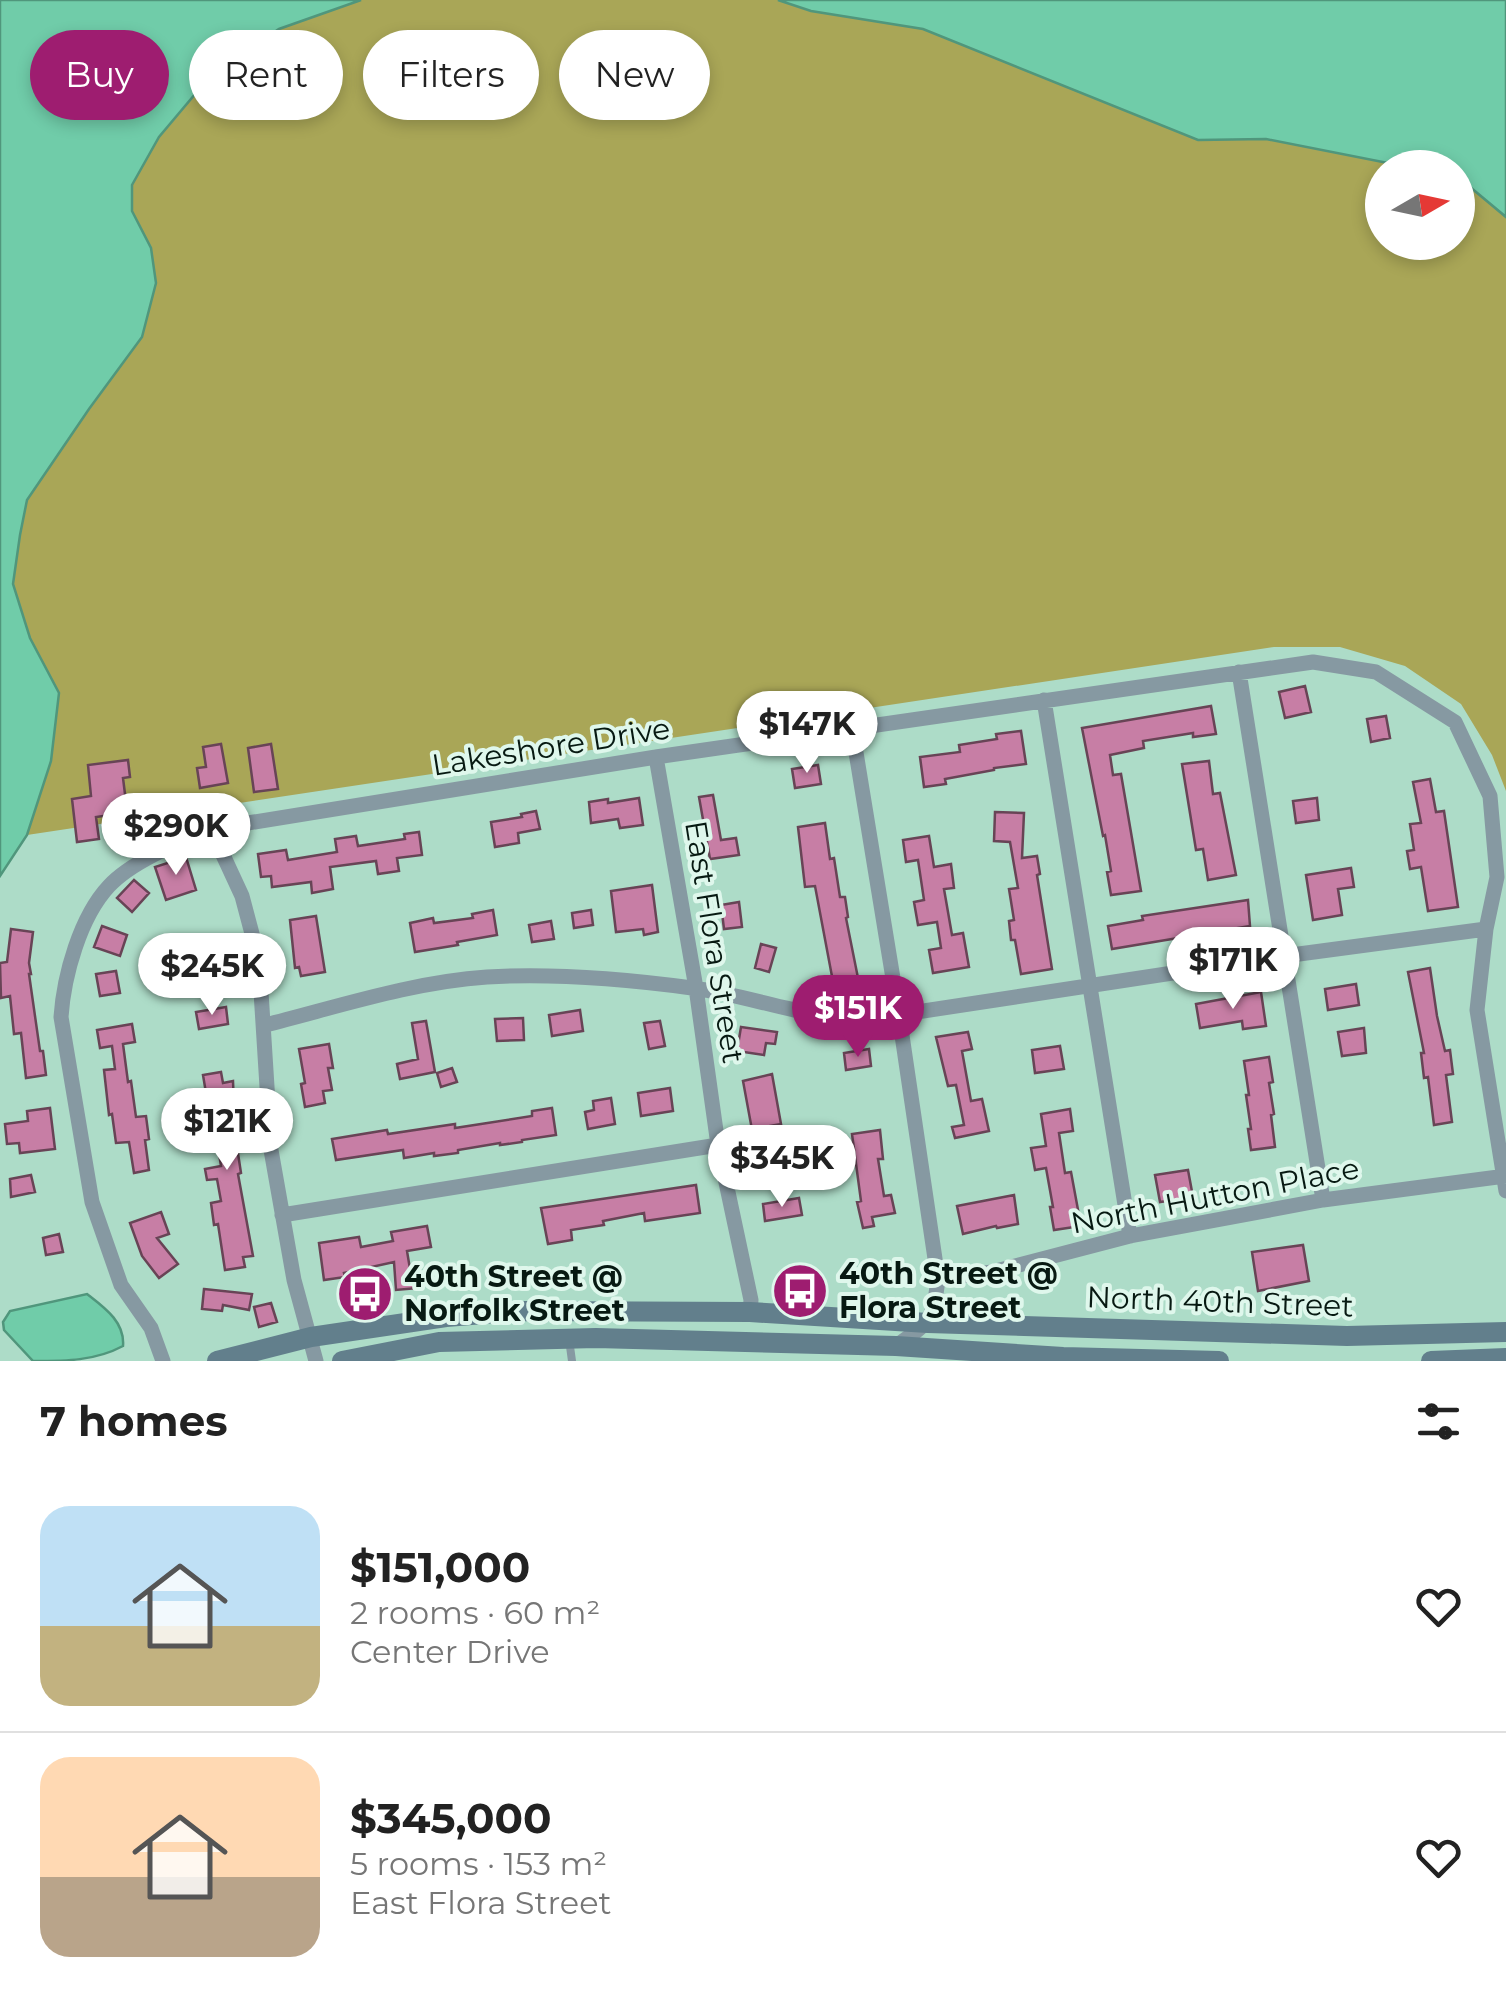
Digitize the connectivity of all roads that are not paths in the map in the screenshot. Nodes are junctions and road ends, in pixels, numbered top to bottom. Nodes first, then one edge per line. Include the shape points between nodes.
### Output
1 (1239, 672) junction
2 (1044, 700) junction
3 (852, 728) junction
4 (656, 757) junction
5 (211, 829) junction
6 (1486, 929) junction
7 (1284, 956) junction
8 (1090, 986) junction
9 (696, 988) junction
10 (899, 1015) junction
11 (264, 1026) junction
12 (718, 1145) junction
13 (1505, 1181) edge
14 (1323, 1200) junction
15 (282, 1215) junction
16 (1130, 1236) junction
17 (938, 1279) junction
18 (750, 1312) junction
19 (928, 1323) junction
20 (1066, 1327) junction
21 (1506, 1332) edge
22 (310, 1337) junction
23 (569, 1339) junction
24 (896, 1346) junction
25 (1506, 1358) edge
26 (1063, 1359) edge
27 (163, 1361) edge
28 (218, 1361) edge
29 (316, 1361) edge
30 (342, 1361) edge
31 (572, 1361) edge
32 (1219, 1361) edge
33 (1430, 1361) edge

1 - 2 street, Lakeshore Drive
1 - 6 street, Lakeshore Drive via 1313,662 1376,672 1455,722 1490,796 1497,877
1 - 7 street
2 - 3 street, Lakeshore Drive
2 - 8 street
3 - 4 street, Lakeshore Drive
3 - 10 street
4 - 5 street, Lakeshore Drive
4 - 9 street, East Flora Street
5 - 11 street via 242,896 259,960
5 - 27 street, Lakeshore Drive via 110,884 88,914 63,990 61,1017 92,1202 121,1285 151,1328
6 - 7 street
6 - 13 street, Lakeshore Drive via 1477,1010
7 - 8 street
7 - 14 street
8 - 10 street
8 - 16 street
9 - 10 street via 810,1015
9 - 11 street via 564,976 485,978
9 - 12 street, East Flora Street
10 - 17 street
11 - 15 street
12 - 15 street
12 - 18 street, East Flora Street
13 - 14 street, North Hutton Place
14 - 16 street, North Hutton Place
15 - 22 street
16 - 17 street, North Hutton Place
17 - 19 street
18 - 19 main road, North 40th Street
18 - 22 main road, North 40th Street via 522,1311
19 - 20 main road, North 40th Street
19 - 24 street
20 - 21 main road, North 40th Street via 1347,1336
20 - 26 street
22 - 28 main road, North 40th Street
22 - 29 street
23 - 24 main road, North 40th Street
23 - 30 main road, North 40th Street via 439,1342
23 - 31 lane
24 - 26 main road, North 40th Street
25 - 33 main road
26 - 32 main road, North 40th Street

